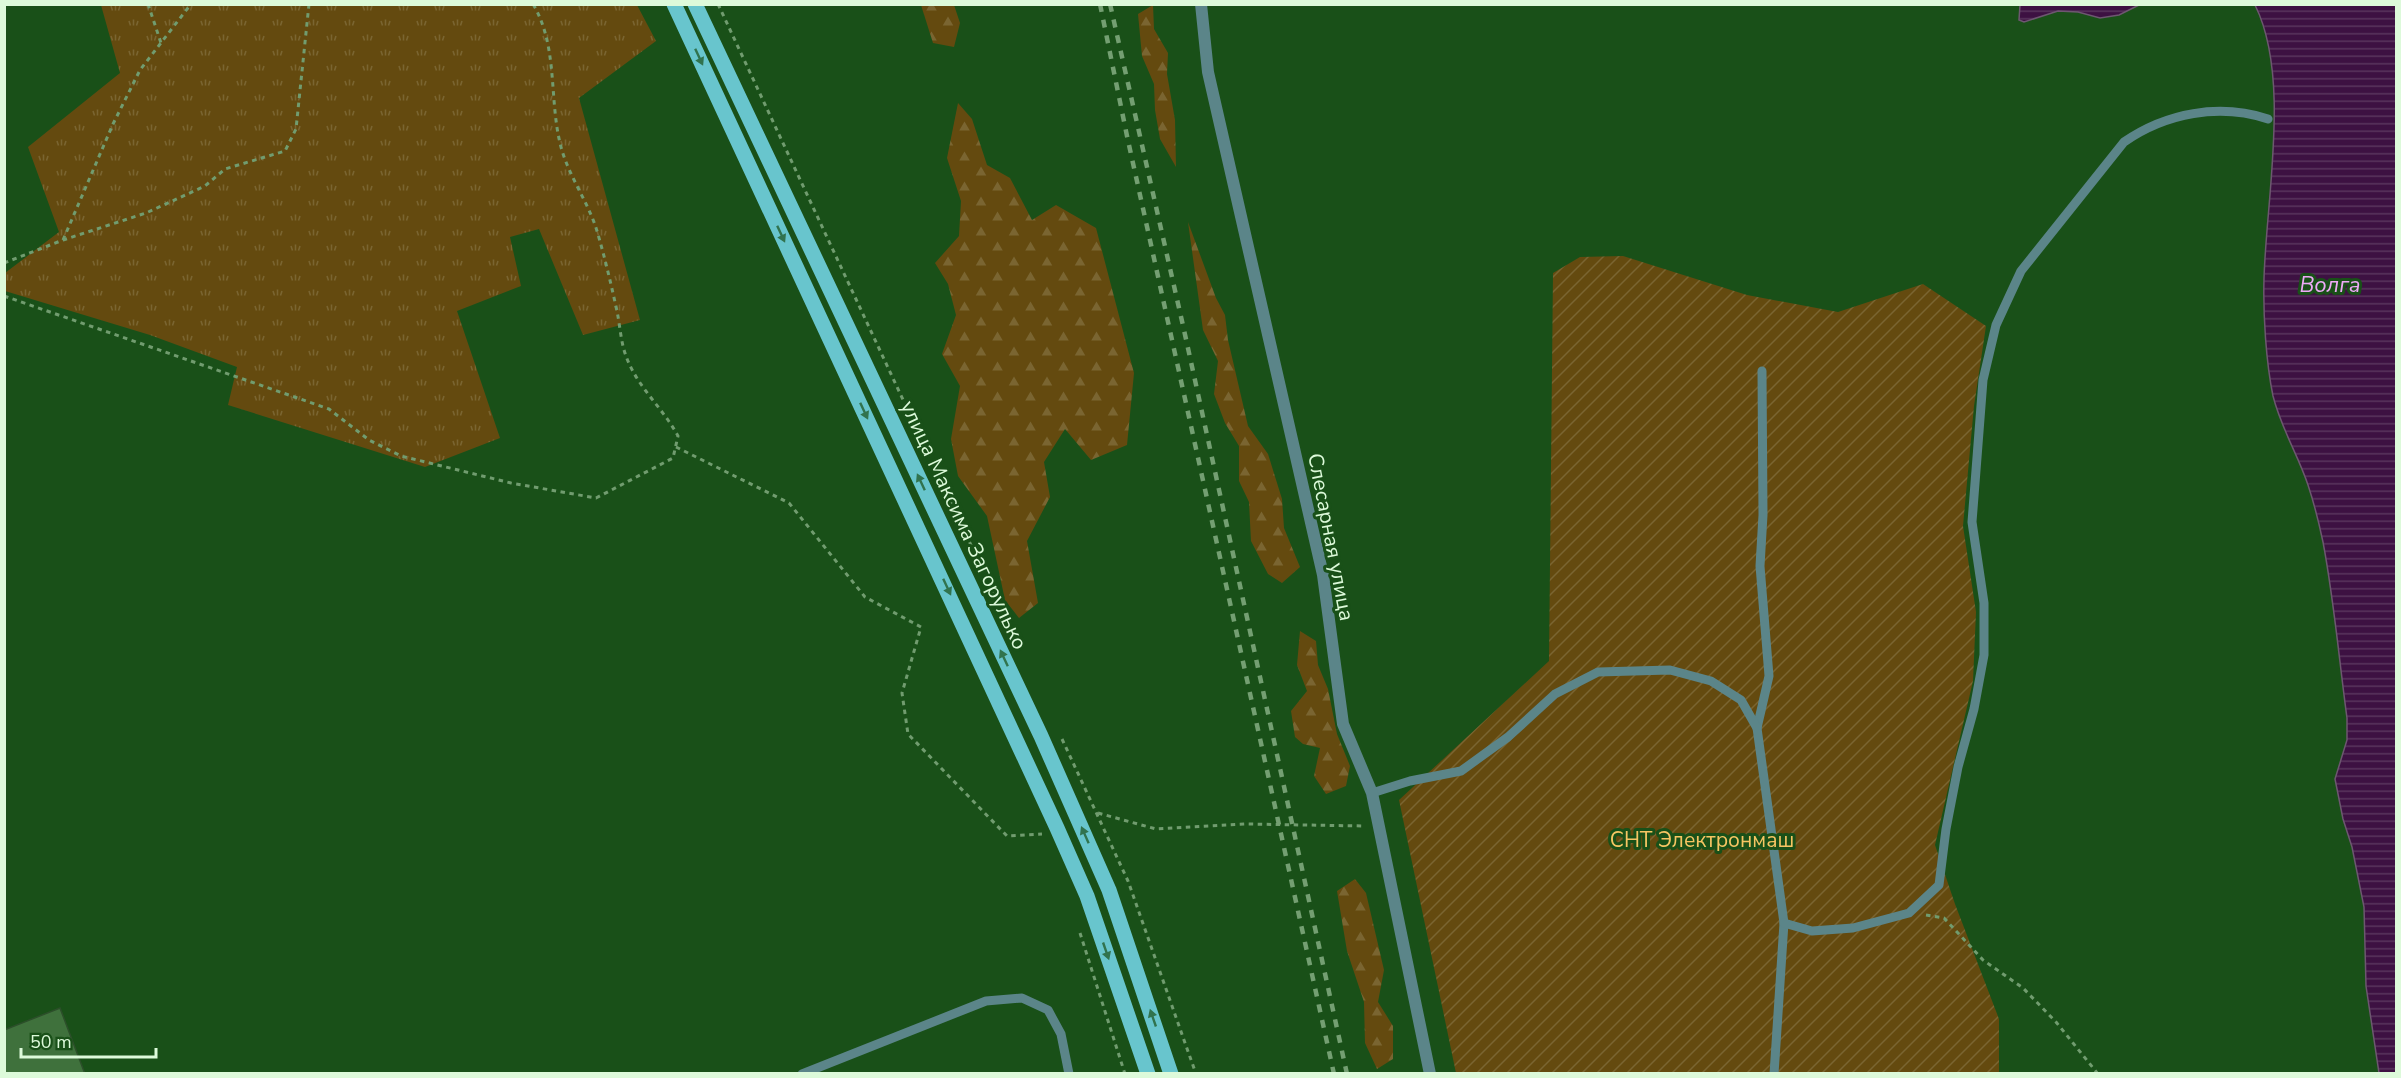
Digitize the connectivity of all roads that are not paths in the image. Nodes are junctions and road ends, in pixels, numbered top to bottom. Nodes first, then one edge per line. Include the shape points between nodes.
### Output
1 (674, 4) edge
2 (695, 4) edge
3 (1200, 4) edge
4 (2268, 119) dead end
5 (1762, 371) dead end
6 (1757, 728) junction
7 (1372, 793) junction
8 (1784, 923) junction
9 (802, 1074) edge
10 (1070, 1074) edge
11 (1148, 1074) edge
12 (1171, 1074) edge
13 (1430, 1074) edge
14 (1774, 1074) edge

1 -> 11 main road, улица Максима Загорулько via 1053,818 1087,896
12 -> 2 main road, улица Максима Загорулько via 1108,890 1046,746
3 - 7 street, Слесарная улица via 1208,72 1323,575 1343,724
4 - 8 lane via 2207,110 2142,129 2124,142 2021,271 1996,325 1983,380 1972,522 1983,603 1984,655 1958,767 1939,885 1909,913 1853,928 1812,931
5 - 6 lane via 1760,566 1769,676
6 - 7 lane via 1741,700 1711,681 1670,670 1598,672 1555,694 1508,737 1461,771
6 - 8 lane
7 - 13 street, Слесарная улица
8 - 14 lane
9 - 10 lane via 986,1001 1022,998 1048,1011 1061,1034

